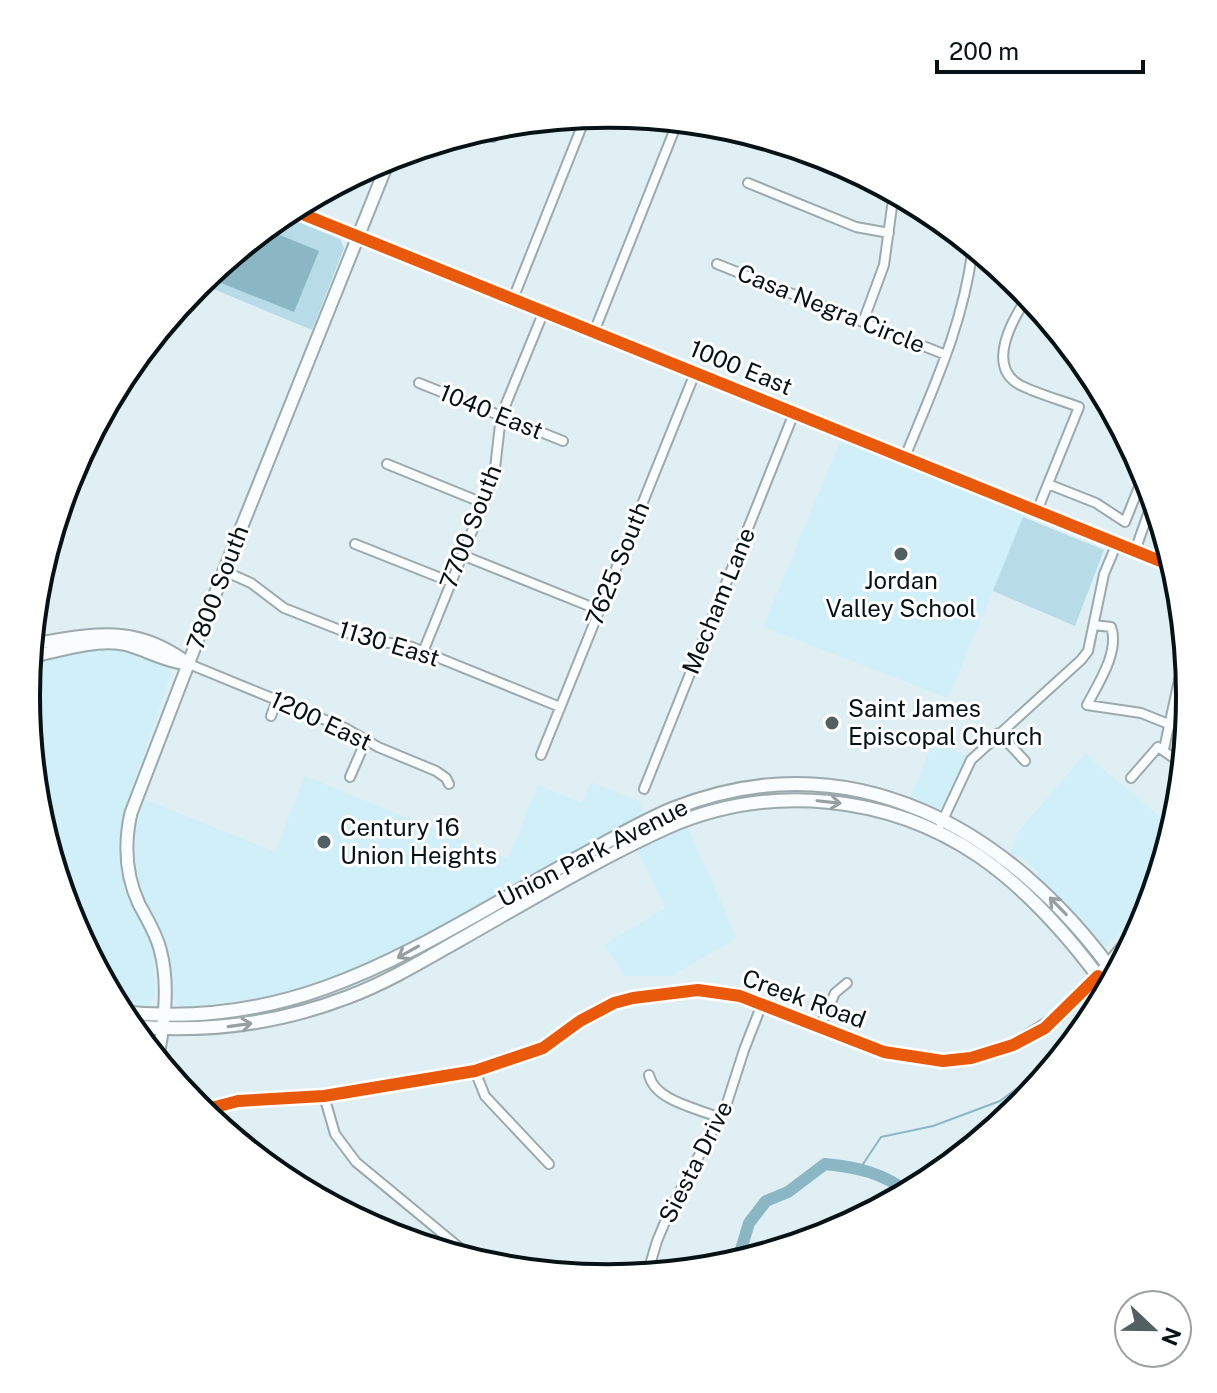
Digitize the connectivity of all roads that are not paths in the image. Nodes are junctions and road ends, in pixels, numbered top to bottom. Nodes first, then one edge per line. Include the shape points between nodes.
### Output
1 (581, 129) edge
2 (674, 132) edge
3 (383, 175) edge
4 (748, 183) dead end
5 (893, 204) edge
6 (306, 216) edge
7 (889, 233) junction
8 (358, 237) junction
9 (971, 259) edge
10 (717, 264) dead end
11 (513, 299) junction
12 (1022, 307) edge
13 (544, 311) junction
14 (863, 322) junction
15 (594, 332) junction
16 (946, 355) junction
17 (695, 373) junction
18 (419, 383) dead end
19 (794, 413) junction
20 (501, 416) junction
21 (563, 441) dead end
22 (905, 457) junction
23 (387, 464) dead end
24 (1048, 484) junction
25 (1138, 490) edge
26 (483, 503) junction
27 (1037, 511) junction
28 (1147, 516) edge
29 (1117, 543) junction
30 (355, 544) dead end
31 (1135, 551) junction
32 (462, 555) junction
33 (1161, 561) edge
34 (224, 571) junction
35 (451, 582) junction
36 (599, 610) junction
37 (1094, 625) junction
38 (43, 642) edge
39 (423, 652) junction
40 (41, 655) edge
41 (189, 664) junction
42 (1177, 694) edge
43 (277, 700) junction
44 (560, 707) junction
45 (271, 716) dead end
46 (1171, 725) junction
47 (999, 733) junction
48 (366, 740) junction
49 (1164, 749) junction
50 (541, 755) dead end
51 (1174, 757) edge
52 (1025, 761) dead end
53 (350, 777) dead end
54 (1131, 778) dead end
55 (449, 784) dead end
56 (644, 789) dead end
57 (943, 819) junction
58 (937, 832) junction
59 (1109, 966) edge
60 (1105, 973) edge
61 (1098, 976) junction
62 (1101, 980) edge
63 (847, 983) dead end
64 (762, 1004) junction
65 (137, 1013) edge
66 (164, 1014) junction
67 (820, 1027) junction
68 (147, 1028) edge
69 (162, 1029) junction
70 (159, 1046) edge
71 (475, 1071) junction
72 (649, 1075) dead end
73 (324, 1096) junction
74 (216, 1107) edge
75 (720, 1118) junction
76 (549, 1164) dead end
77 (456, 1244) edge
78 (651, 1263) edge

1 - 11 street
2 - 15 street
3 - 8 street, 7800 South
4 - 7 street via 856,227
5 - 7 street
6 - 8 street, 1000 East
7 - 14 street via 881,277
8 - 11 street, 1000 East
8 - 34 street, 7800 South
9 - 16 street via 967,294
10 - 14 street, Casa Negra Circle
11 - 13 street, 1000 East
12 - 24 street via 1004,346 1010,378 1079,407
13 - 15 street, 1000 East
13 - 20 street, 7700 South
14 - 16 street, Casa Negra Circle
15 - 17 street, 1000 East
16 - 22 street
17 - 19 street, 1000 East
17 - 36 street, 7625 South
18 - 20 street, 1040 East
19 - 22 street, 1000 East
19 - 56 street, Mecham Lane
20 - 21 street, 1040 East
20 - 26 street, 7700 South via 497,468
22 - 27 street, 1000 East
23 - 26 street
24 - 25 street via 1096,503 1125,522
24 - 27 street
26 - 32 street, 7700 South
27 - 29 street, 1000 East
28 - 31 street
29 - 31 street, 1000 East
29 - 37 street via 1104,574
30 - 35 street
31 - 33 street, 1000 East
32 - 35 street, 7700 South
32 - 36 street
34 - 39 street, 1130 East via 284,608 368,641
34 - 41 street, 7800 South
35 - 39 street, 7700 South
36 - 44 street, 7625 South
37 - 46 street via 1111,627 1113,648 1087,705 1141,713
37 - 47 street via 1081,660
38 - 41 street via 102,633 133,636 171,650
39 - 44 street, 1130 East
40 - 41 street via 118,643
41 - 43 street, 1200 East
41 - 66 street, 7800 South via 134,804 128,834 131,883 162,956
42 - 46 street
43 - 45 street
43 - 48 street, 1200 East
44 - 50 street, 7625 South
46 - 49 street
47 - 52 street
47 - 57 street via 971,760
48 - 53 street
48 - 55 street, 1200 East via 436,771
49 - 51 street
49 - 54 street via 1154,750
57 - 58 street
59 -> 57 main road, Union Park Avenue via 1033,881 993,848
57 -> 66 main road, Union Park Avenue via 881,796 822,786 764,787 711,797 638,825 345,982 259,1007
58 - 61 main road, Union Park Avenue via 1012,882
69 -> 58 main road, Union Park Avenue via 265,1021 351,996 639,842 717,811 760,802 829,802 886,812
60 - 61 street, Creek Road
61 - 62 main road, Union Park Avenue
61 - 67 street, Creek Road via 1045,1028 971,1058 907,1057
63 - 67 street via 835,993
64 - 67 street, Creek Road
64 - 71 street, Creek Road via 709,991 633,998 599,1009 543,1048
64 - 75 street, Siesta Drive
65 - 66 main road, Union Park Avenue
66 - 69 street, 7800 South
68 - 69 main road, Union Park Avenue
69 - 70 street, 7800 South
71 - 73 street, Creek Road
71 - 76 street via 485,1096
72 - 75 street via 662,1094
73 - 74 street, Creek Road
73 - 77 street via 335,1134 356,1162
75 - 78 street, Siesta Drive via 666,1217

